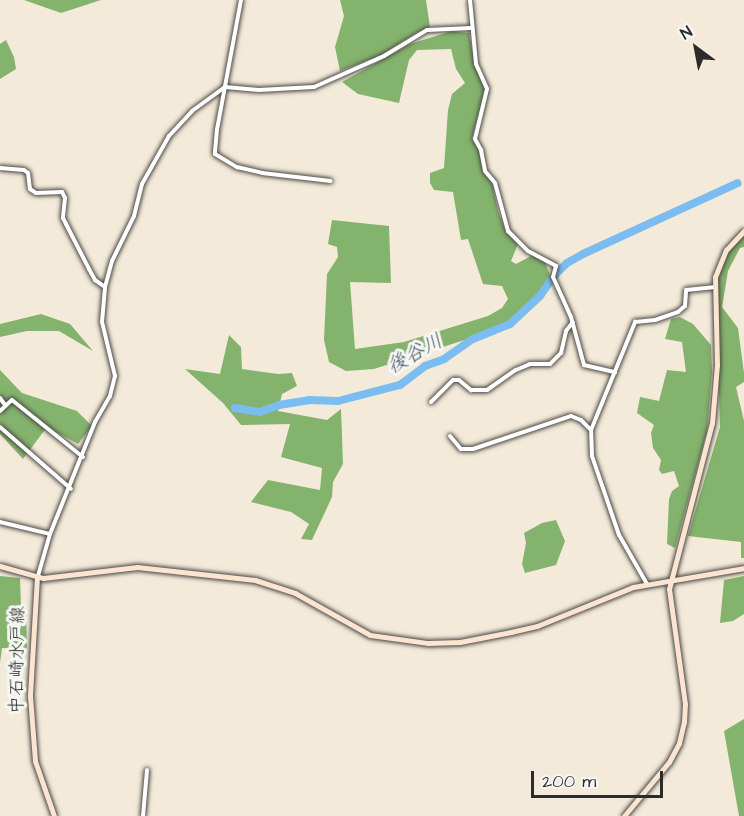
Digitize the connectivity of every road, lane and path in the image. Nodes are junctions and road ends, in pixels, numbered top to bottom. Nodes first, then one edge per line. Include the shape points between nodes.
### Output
1 (242, 0) edge
2 (470, 0) edge
3 (471, 28) junction
4 (225, 87) junction
5 (0, 168) edge
6 (331, 181) dead end
7 (744, 231) edge
8 (713, 286) junction
9 (105, 287) junction
10 (573, 322) junction
11 (615, 372) junction
12 (0, 398) edge
13 (431, 402) dead end
14 (5, 405) junction
15 (0, 411) edge
16 (0, 427) edge
17 (591, 430) junction
18 (450, 436) dead end
19 (83, 457) junction
20 (71, 489) junction
21 (0, 522) edge
22 (50, 534) junction
23 (0, 566) edge
24 (744, 568) edge
25 (37, 577) junction
26 (670, 580) junction
27 (647, 584) junction
28 (147, 770) dead end
29 (54, 816) edge
30 (143, 816) edge
31 (624, 816) edge

1 - 4 street
2 - 3 street
3 - 4 street via 427,30 384,56 314,87
3 - 10 street via 476,64 487,89 475,139 485,171 495,183 508,231 528,251 556,266 553,277
4 - 6 street via 214,156 262,173
4 - 9 street via 192,111 156,157 142,184 134,216 116,248
5 - 9 street via 24,170 30,189 36,194 62,192 63,218 88,269
7 - 8 street via 726,250
8 - 11 street via 686,290 685,306 678,312 634,322
8 - 26 street via 717,365 713,415
9 - 19 street via 102,322 115,376
10 - 11 street via 584,365
10 - 13 street via 566,331 561,352 550,364 530,364 487,390 471,390 453,380
11 - 17 street
12 - 14 street
14 - 15 street
14 - 19 street via 12,400
16 - 20 street
17 - 18 street via 571,416 473,449 461,449
17 - 27 street via 592,456 619,535
19 - 20 street
20 - 22 street
21 - 22 street
22 - 25 street
23 - 25 street
24 - 26 street
25 - 27 street via 137,567 255,580 295,593 370,635 428,643 460,642 525,629
25 - 29 street, 中石崎水戸線 via 30,696 36,765
26 - 27 street
26 - 31 street via 684,722 669,762
28 - 30 street

